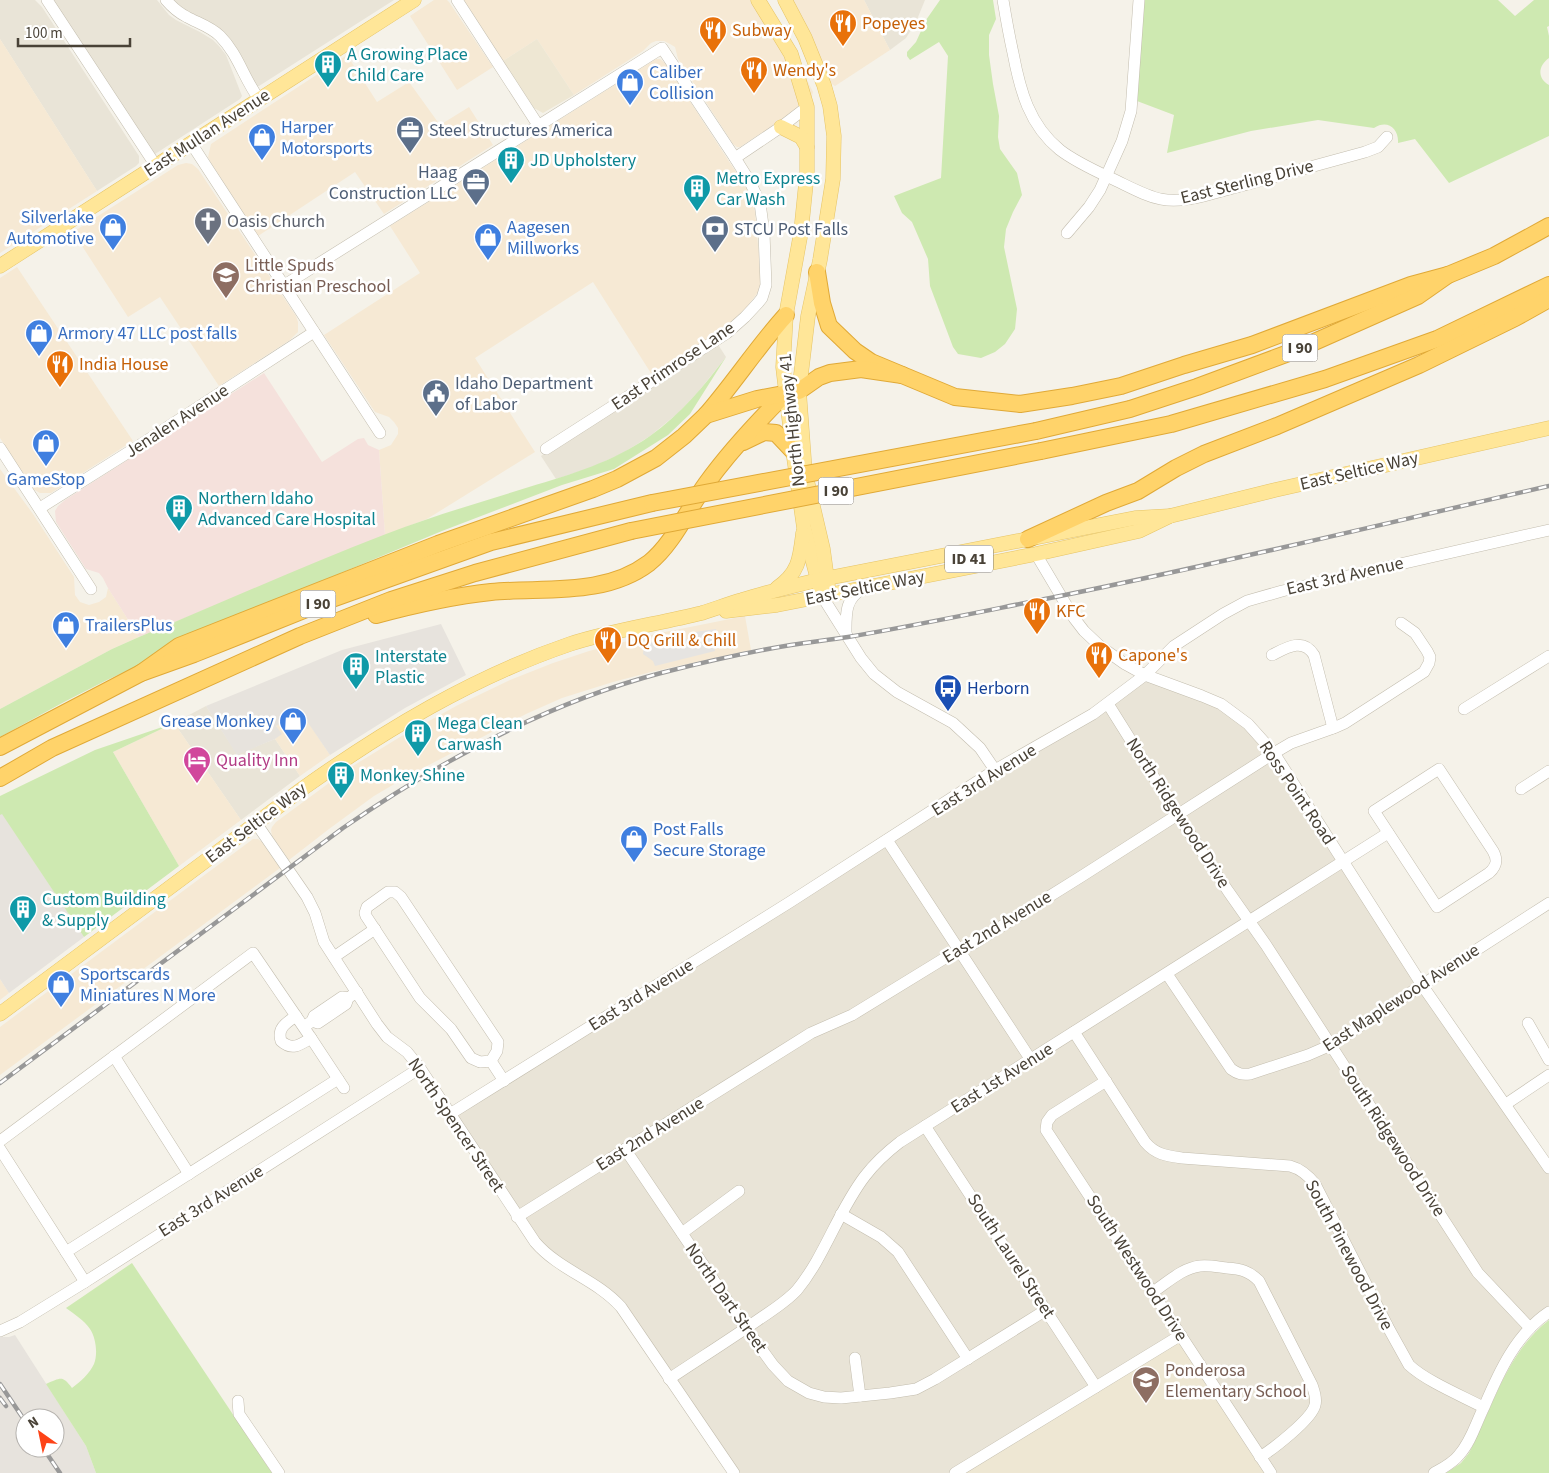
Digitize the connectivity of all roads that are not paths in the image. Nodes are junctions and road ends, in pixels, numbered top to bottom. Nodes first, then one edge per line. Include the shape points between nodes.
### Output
1 (47, 0) edge
2 (166, 0) edge
3 (414, 0) edge
4 (457, 0) edge
5 (758, 0) edge
6 (785, 0) edge
7 (1002, 0) edge
8 (1138, 0) edge
9 (791, 54) junction
10 (828, 98) junction
11 (259, 99) junction
12 (807, 107) junction
13 (538, 125) junction
14 (781, 127) junction
15 (1387, 137) dead end
16 (191, 143) junction
17 (807, 147) junction
18 (735, 158) junction
19 (156, 166) junction
20 (1106, 176) junction
21 (1549, 226) edge
22 (1067, 233) dead end
23 (0, 266) edge
24 (817, 272) junction
25 (1448, 275) junction
26 (1549, 285) edge
27 (283, 286) junction
28 (1549, 299) edge
29 (786, 315) junction
30 (314, 332) junction
31 (902, 375) junction
32 (793, 392) junction
33 (706, 415) junction
34 (1549, 428) edge
35 (380, 433) dead end
36 (739, 444) junction
37 (0, 448) edge
38 (546, 449) dead end
39 (793, 451) junction
40 (40, 508) junction
41 (1170, 516) junction
42 (804, 528) junction
43 (1549, 530) edge
44 (1028, 539) junction
45 (822, 549) junction
46 (1036, 554) junction
47 (860, 572) junction
48 (822, 579) junction
49 (909, 579) junction
50 (865, 588) junction
51 (91, 589) dead end
52 (774, 590) junction
53 (826, 595) junction
54 (702, 613) junction
55 (1401, 623) dead end
56 (846, 632) junction
57 (300, 636) junction
58 (1272, 655) dead end
59 (1549, 656) edge
60 (141, 672) junction
61 (1145, 675) junction
62 (1108, 704) junction
63 (1464, 709) dead end
64 (1333, 728) junction
65 (0, 747) edge
66 (1274, 753) junction
67 (995, 770) junction
68 (1549, 771) edge
69 (0, 778) edge
70 (1520, 789) dead end
71 (1177, 814) junction
72 (256, 823) junction
73 (1388, 833) junction
74 (887, 840) junction
75 (1343, 862) junction
76 (1549, 903) edge
77 (1249, 920) junction
78 (375, 930) junction
79 (959, 951) junction
80 (334, 957) junction
81 (1167, 974) junction
82 (1422, 985) junction
83 (352, 995) junction
84 (0, 1014) edge
85 (296, 1016) junction
86 (1528, 1023) dead end
87 (308, 1024) junction
88 (1074, 1032) junction
89 (311, 1038) junction
90 (1331, 1045) junction
91 (114, 1056) junction
92 (1030, 1060) junction
93 (1549, 1060) edge
94 (491, 1061) junction
95 (420, 1068) junction
96 (1549, 1075) edge
97 (504, 1081) junction
98 (1106, 1081) junction
99 (1506, 1104) junction
100 (450, 1114) junction
101 (925, 1126) junction
102 (0, 1141) edge
103 (0, 1149) edge
104 (625, 1149) junction
105 (1549, 1168) edge
106 (189, 1174) junction
107 (740, 1191) dead end
108 (841, 1214) junction
109 (517, 1217) junction
110 (682, 1233) junction
111 (66, 1252) junction
112 (85, 1282) junction
113 (1153, 1292) junction
114 (1046, 1310) junction
115 (1549, 1312) edge
116 (746, 1328) junction
117 (1530, 1328) junction
118 (0, 1331) edge
119 (1181, 1335) junction
120 (855, 1358) dead end
121 (968, 1359) junction
122 (669, 1379) junction
123 (1096, 1387) junction
124 (860, 1396) junction
125 (238, 1401) dead end
126 (1483, 1407) junction
127 (1260, 1457) junction
128 (279, 1473) edge
129 (734, 1473) edge
130 (954, 1473) edge
131 (1270, 1473) edge
132 (1434, 1473) edge

1 - 19 street
2 - 11 street via 180,13 219,35 235,55
3 - 11 main road, East Mullan Avenue
4 - 13 street
5 - 9 main road, North Highway 41
6 - 10 main road, North Highway 41 via 805,38
7 - 20 street, East Sterling Drive via 1025,103 1033,120 1059,149
8 - 20 street via 1131,111
9 - 10 main road via 804,57 813,69 820,94
9 - 12 main road, North Highway 41
10 - 24 main road, North Highway 41 via 834,152 833,179
11 - 16 main road, East Mullan Avenue
12 - 14 street
12 - 17 main road, North Highway 41
13 - 18 street, East Primrose Lane via 662,48
13 - 27 street
14 - 17 main road via 801,136
14 - 18 street
15 - 20 street, East Sterling Drive via 1378,147 1365,152 1185,201 1155,199
16 - 19 main road, East Mullan Avenue
16 - 27 street
17 - 29 main road, North Highway 41 via 800,232
18 - 38 street, East Primrose Lane via 755,192 761,210 767,278 762,298 727,333
19 - 23 main road, East Mullan Avenue
20 - 22 street via 1089,207
21 - 25 highway, I 90 via 1494,256
24 - 31 highway via 829,326 871,362
24 - 32 main road, North Highway 41 via 800,372
25 - 31 highway via 1411,285 1252,345 1121,386 1072,396 1020,404 955,397
25 - 60 highway, I 90, bridge via 1418,296 1294,351 1130,409 1036,431 652,503 491,542
26 - 57 highway, I 90, bridge via 1437,339 1325,379 1172,424 631,531 475,573 391,600
27 - 30 street
28 - 44 highway via 1419,365 1204,454 1138,491
29 - 32 main road, North Highway 41 via 783,367
29 - 33 highway
30 - 35 street
30 - 40 street, Jenalen Avenue
31 - 32 highway via 861,369 830,373
32 - 33 highway
32 - 36 highway via 755,425
32 - 39 main road, North Highway 41
32 - 45 main road, North Highway 41 via 805,472
33 - 60 highway via 671,448 617,479 438,544 179,646
34 - 41 main road, East Seltice Way
36 - 39 highway via 764,432 776,433
36 - 57 highway via 706,483 659,554 636,572 618,580 593,587 456,597
37 - 40 street
39 - 42 main road, North Highway 41
40 - 51 street
41 - 44 main road, East Seltice Way via 1135,518
41 - 46 main road, East Seltice Way via 1139,531
42 - 48 main road, North Highway 41
42 - 52 main road via 796,569 784,584
43 - 61 street, East 3rd Avenue via 1291,588 1247,601 1174,646
44 - 46 main road, Ross Point Road
44 - 47 main road, East Seltice Way
44 - 49 main road, ID 41 via 1017,549 960,561
45 - 47 main road via 830,562 841,570
45 - 48 main road, North Highway 41
46 - 49 main road, East Seltice Way
46 - 61 street, Ross Point Road via 1084,631 1101,647
47 - 48 main road, East Seltice Way
48 - 52 main road, East Seltice Way
48 - 53 main road
49 - 50 main road, East Seltice Way / ID 41
50 - 53 main road, East Seltice Way / ID 41
50 - 56 street via 850,600 846,610
52 - 54 main road, East Seltice Way
53 - 54 main road, East Seltice Way via 777,605
53 - 56 street via 832,614
54 - 72 main road, East Seltice Way via 570,644 485,679 434,704 350,755
55 - 64 street, East 2nd Avenue via 1415,633 1428,651 1427,668
56 - 67 street via 874,674 897,692 953,723 980,748
57 - 69 highway, I 90 via 52,748
58 - 64 street via 1298,645 1310,649
59 - 63 street
60 - 65 highway, I 90
61 - 62 street, East 3rd Avenue
61 - 66 street, Ross Point Road via 1221,704 1248,724
62 - 67 street, East 3rd Avenue
62 - 71 street, North Ridgewood Drive
64 - 66 street, East 2nd Avenue via 1291,743
66 - 71 street, East 2nd Avenue
66 - 75 street, Ross Point Road
67 - 74 street, East 3rd Avenue
68 - 70 street
71 - 77 street, North Ridgewood Drive
71 - 79 street, East 2nd Avenue
72 - 80 street, North Spencer Street via 307,897 323,939
72 - 84 main road, East Seltice Way
73 - 73 street via 1437,907 1489,873 1497,863 1493,850 1439,769 1374,811
73 - 75 street, East 1st Avenue
74 - 79 street
74 - 97 street, East 3rd Avenue
75 - 77 street, East 1st Avenue
75 - 82 street, Ross Point Road
76 - 82 street, East Maplewood Avenue
77 - 81 street, East 1st Avenue
77 - 90 street, South Ridgewood Drive
78 - 80 street
78 - 94 street via 420,998 450,1029 471,1058 480,1062
78 - 94 street via 366,916 367,907 388,892 398,894 498,1042
79 - 92 street
79 - 104 street, East 2nd Avenue via 852,1015 811,1033
80 - 83 street, North Spencer Street
81 - 88 street, East 1st Avenue
81 - 90 street, East Maplewood Avenue via 1222,1057 1237,1073 1245,1075 1260,1071
82 - 90 street, East Maplewood Avenue
82 - 99 street, Ross Point Road
83 - 87 street via 342,997 314,1016
83 - 95 street, North Spencer Street via 387,1037 407,1052
85 - 87 street
85 - 89 street via 281,1029 281,1042 291,1047
85 - 91 street via 253,953
86 - 93 street
87 - 89 street
88 - 92 street, East 1st Avenue
88 - 98 street, South Pinewood Drive
89 - 106 street via 341,1084
90 - 117 street, South Ridgewood Drive via 1478,1273
91 - 102 street
91 - 106 street
92 - 101 street, East 1st Avenue
94 - 97 street
95 - 100 street, North Spencer Street
95 - 112 street, East 3rd Avenue
96 - 99 street
97 - 100 street, East 3rd Avenue
98 - 113 street, South Westwood Drive via 1052,1115 1046,1130
98 - 126 street, South Pinewood Drive via 1145,1142 1155,1152 1182,1158 1290,1166 1305,1172 1315,1184 1410,1365
99 - 105 street, Ross Point Road
100 - 109 street, North Spencer Street
101 - 108 street, East 1st Avenue via 877,1162
101 - 114 street, South Laurel Street
103 - 111 street
104 - 109 street, East 2nd Avenue
104 - 110 street, North Dart Street
106 - 111 street
107 - 110 street
108 - 116 street, East 1st Avenue via 813,1267 795,1292
108 - 121 street via 881,1237 898,1252
109 - 122 street, North Spencer Street via 551,1258 613,1299
110 - 116 street, North Dart Street
111 - 112 street
112 - 118 street, East 3rd Avenue
113 - 119 street, South Westwood Drive
113 - 127 street via 1198,1266 1241,1269 1259,1281 1316,1398 1315,1407 1306,1419
114 - 121 street, North Dart Street
114 - 123 street, South Laurel Street
115 - 117 street
116 - 122 street, East 1st Avenue
116 - 124 street, North Dart Street via 778,1371 794,1386 824,1397
117 - 126 street via 1514,1347
119 - 123 street
119 - 127 street, South Westwood Drive
120 - 124 street
121 - 124 street, North Dart Street via 916,1389
122 - 129 street, North Spencer Street
123 - 130 street
125 - 128 street via 240,1414
126 - 132 street via 1460,1455
127 - 131 street, South Westwood Drive

